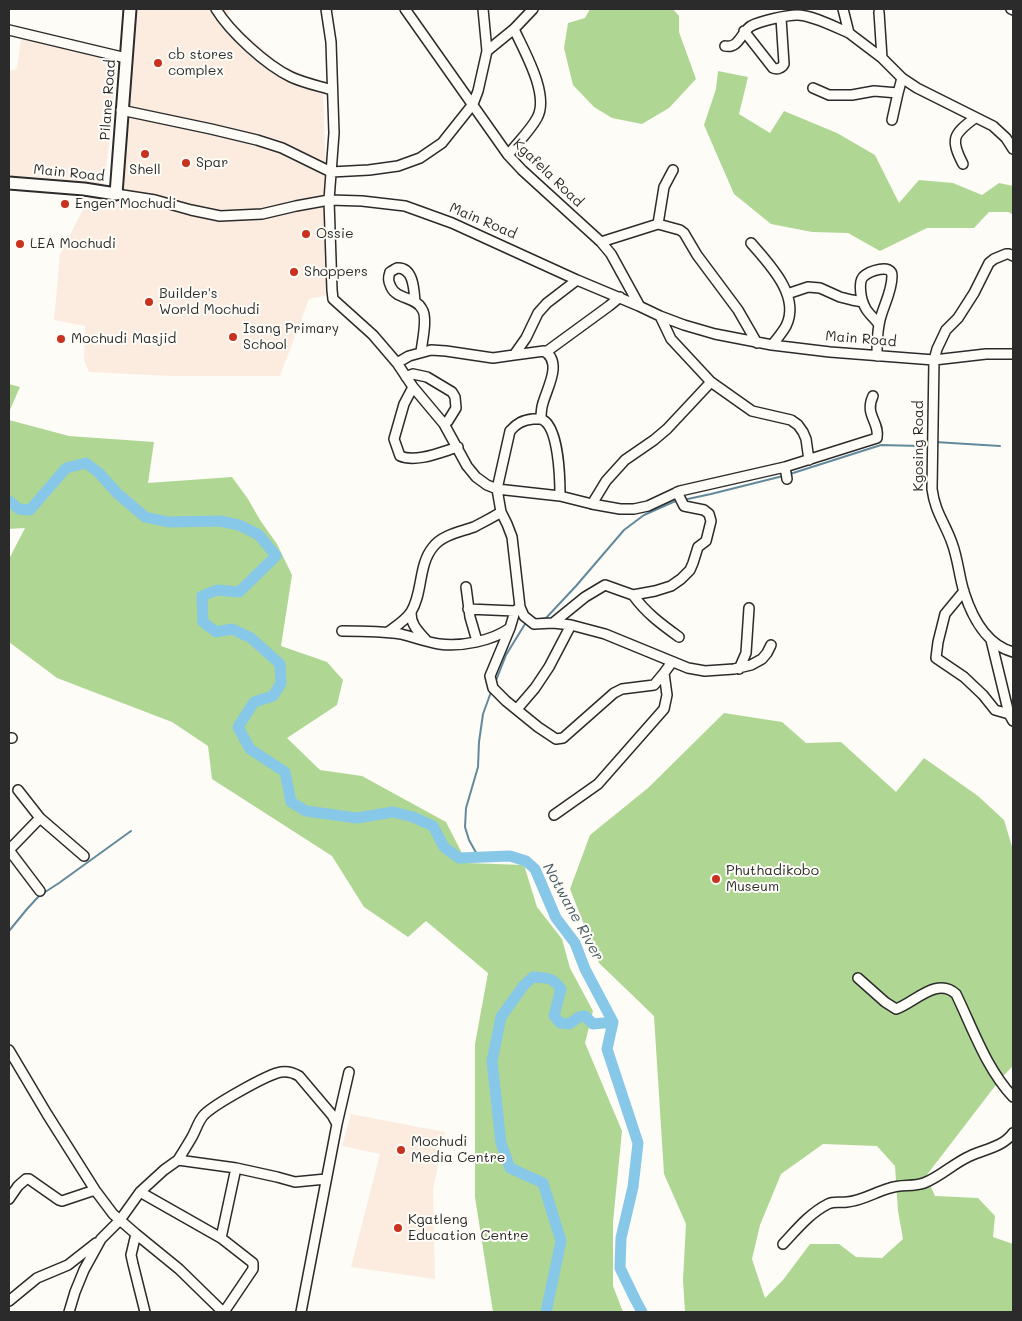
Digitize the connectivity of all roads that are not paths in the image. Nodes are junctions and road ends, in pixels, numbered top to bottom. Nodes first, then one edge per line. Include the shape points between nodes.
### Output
1 (130, 9) edge
2 (216, 9) edge
3 (326, 9) edge
4 (405, 9) edge
5 (483, 9) edge
6 (533, 9) edge
7 (843, 9) edge
8 (879, 12) dead end
9 (781, 18) junction
10 (514, 29) junction
11 (9, 30) edge
12 (744, 31) junction
13 (849, 33) junction
14 (725, 46) dead end
15 (487, 51) junction
16 (126, 58) junction
17 (882, 58) junction
18 (902, 78) junction
19 (813, 88) dead end
20 (332, 90) junction
21 (898, 93) junction
22 (473, 104) junction
23 (121, 110) junction
24 (975, 118) junction
25 (892, 120) dead end
26 (1013, 149) edge
27 (508, 155) junction
28 (963, 164) dead end
29 (673, 170) dead end
30 (330, 172) junction
31 (9, 183) edge
32 (116, 194) junction
33 (329, 200) junction
34 (658, 224) junction
35 (601, 242) junction
36 (752, 243) dead end
37 (1013, 256) edge
38 (577, 280) junction
39 (787, 294) junction
40 (620, 297) junction
41 (415, 302) dead end
42 (863, 302) junction
43 (639, 306) junction
44 (660, 316) junction
45 (879, 325) junction
46 (758, 343) junction
47 (772, 345) junction
48 (421, 352) junction
49 (546, 352) junction
50 (1013, 354) edge
51 (514, 355) junction
52 (877, 356) junction
53 (934, 360) junction
54 (397, 363) junction
55 (406, 377) junction
56 (711, 382) junction
57 (413, 387) junction
58 (873, 396) dead end
59 (541, 420) junction
60 (444, 424) junction
61 (458, 447) junction
62 (809, 460) junction
63 (497, 489) junction
64 (560, 496) junction
65 (680, 498) junction
66 (592, 504) junction
67 (501, 512) junction
68 (466, 587) dead end
69 (964, 591) junction
70 (633, 595) junction
71 (750, 608) dead end
72 (468, 609) junction
73 (520, 611) junction
74 (410, 613) junction
75 (553, 623) junction
76 (571, 626) junction
77 (510, 628) junction
78 (342, 631) dead end
79 (388, 632) junction
80 (679, 637) dead end
81 (426, 640) junction
82 (991, 640) junction
83 (477, 641) junction
84 (771, 645) dead end
85 (1013, 652) edge
86 (672, 662) junction
87 (739, 669) junction
88 (664, 673) junction
89 (517, 709) junction
90 (1011, 717) edge
91 (18, 790) dead end
92 (554, 815) dead end
93 (40, 818) junction
94 (9, 850) edge
95 (84, 856) dead end
96 (40, 891) dead end
97 (858, 978) dead end
98 (9, 1050) edge
99 (12, 1060) edge
100 (349, 1072) dead end
101 (1013, 1097) edge
102 (336, 1124) junction
103 (1013, 1133) edge
104 (178, 1160) junction
105 (236, 1168) junction
106 (326, 1180) junction
107 (95, 1190) junction
108 (140, 1192) junction
109 (9, 1199) edge
110 (120, 1220) junction
111 (136, 1234) junction
112 (102, 1238) junction
113 (222, 1238) junction
114 (783, 1244) dead end
115 (9, 1301) edge
116 (69, 1312) edge
117 (145, 1312) edge
118 (224, 1312) edge
119 (302, 1312) edge

1 - 16 main road, Pilane Road
2 - 20 street via 250,48 283,73
3 - 20 street via 331,42
4 - 22 street, Kgafela Road
5 - 15 street
6 - 10 street
7 - 13 street
8 - 17 street
9 - 12 street via 756,24
9 - 12 street via 784,64 781,68 773,68
9 - 13 street via 805,16
10 - 15 street
10 - 27 street via 536,77 542,104 538,116
11 - 16 street
12 - 14 street via 734,46
13 - 17 street
15 - 22 street
16 - 23 main road, Pilane Road
17 - 18 street
18 - 21 street
18 - 24 street
19 - 21 street via 829,95 874,91
20 - 30 street via 334,133
21 - 25 street
22 - 27 street, Kgafela Road
22 - 30 street via 442,143 420,158 398,166
23 - 30 street via 211,128 274,145
23 - 32 main road, Pilane Road
24 - 26 street via 992,126
24 - 28 street via 962,127 955,138 956,150
27 - 35 street, Kgafela Road
29 - 34 street via 664,186
30 - 33 street
31 - 32 main road, Main Road
32 - 33 street, Main Road via 220,216 262,214
33 - 38 street, Main Road via 405,206 452,223
33 - 54 street via 333,299 373,335
34 - 35 street
34 - 46 street via 684,233
35 - 43 street, Kgafela Road
36 - 39 street via 784,285
37 - 53 street, Kgosing Road via 1006,254 989,263 958,318 946,330
38 - 40 street, Main Road
38 - 51 street via 538,313
39 - 42 street via 808,287 820,288
39 - 47 street via 787,325
40 - 43 street, Main Road
40 - 49 street
41 - 48 street via 423,309 425,317
42 - 45 street
42 - 45 street via 863,278 868,273 889,270 892,276
43 - 44 street, Main Road
44 - 46 street, Main Road
44 - 56 street via 671,339
45 - 52 street
46 - 47 street, Main Road
47 - 52 street, Main Road
48 - 51 street via 446,350 492,358
48 - 54 street
49 - 51 street
49 - 59 street via 553,370
50 - 53 street, Main Road
52 - 53 street, Main Road
53 - 69 street, Kgosing Road via 932,489 935,507 955,550
54 - 55 street
55 - 57 street
55 - 60 street via 413,374 428,377 452,392 456,408
56 - 62 street via 752,411 791,420 803,432
56 - 66 street via 667,429 626,460 606,481
57 - 60 street
57 - 61 street via 404,404 394,439 400,456 413,459
58 - 62 street via 869,408 878,431 877,438
59 - 63 street via 521,421 510,431
59 - 64 street via 551,429 556,448
60 - 61 street
61 - 63 street via 476,477
62 - 65 street via 786,472
63 - 64 street
63 - 67 street
64 - 66 street
65 - 66 street via 634,509
65 - 70 street via 686,507 709,514 711,521 706,541 698,547 690,570 681,579 671,586
67 - 73 street via 512,537
67 - 74 street via 434,545 426,560
68 - 72 street
69 - 82 street, Kgosing Road via 978,623
69 - 90 street via 945,614 936,658 964,677 995,710
70 - 75 street via 605,585
70 - 80 street via 651,616
71 - 87 street via 746,653
72 - 73 street
72 - 83 street
73 - 75 street via 534,624
73 - 77 street
74 - 79 street
74 - 81 street via 415,628
75 - 76 street
76 - 86 street via 605,634
76 - 89 street via 549,667
77 - 83 street
77 - 89 street via 490,676 493,688
78 - 79 street
79 - 81 street
81 - 83 street via 439,644
82 - 85 street
82 - 90 street
84 - 87 street via 762,658
86 - 87 street via 705,671
86 - 88 street
88 - 89 street via 654,685 614,692 560,739 538,727
88 - 92 street via 667,694 664,709 598,784
91 - 93 street
93 - 94 street
93 - 95 street
94 - 96 street
97 - 101 street via 895,1009 940,987 953,991 990,1066
98 - 99 street
99 - 107 street
100 - 102 street
102 - 104 street via 300,1076 282,1072 263,1079 207,1112
102 - 106 street
103 - 114 street via 1001,1144 970,1155 925,1183 891,1187 850,1202 827,1204 814,1212
104 - 105 street
104 - 108 street
105 - 106 street via 295,1182
105 - 113 street
106 - 119 street
107 - 109 street via 62,1201 26,1179
107 - 110 street
108 - 110 street
108 - 113 street
110 - 111 street
110 - 112 street
111 - 117 street via 132,1264
111 - 118 street
112 - 115 street via 68,1264 37,1278
112 - 116 street via 84,1270
113 - 118 street via 254,1265

